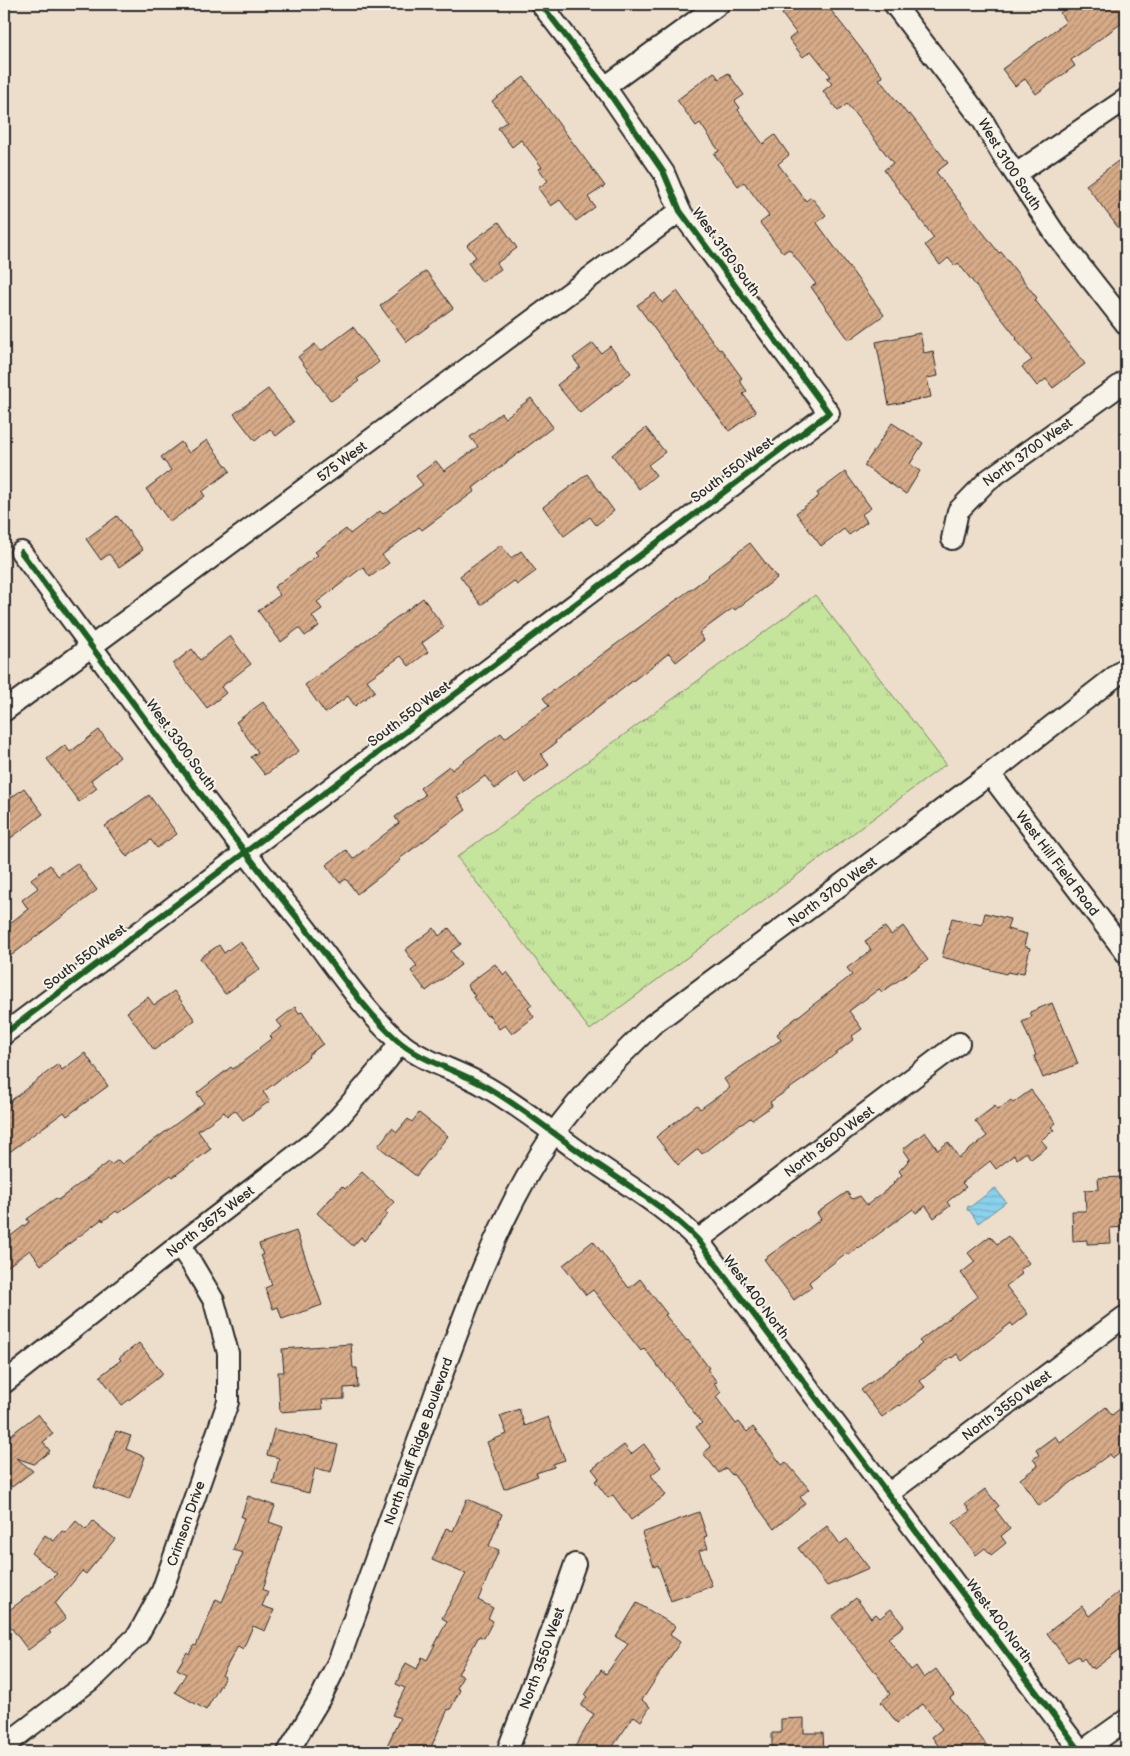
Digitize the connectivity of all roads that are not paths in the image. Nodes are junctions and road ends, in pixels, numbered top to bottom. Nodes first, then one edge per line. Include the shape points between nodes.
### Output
1 (541, 4) edge
2 (719, 4) edge
3 (894, 4) edge
4 (605, 87) junction
5 (1126, 99) edge
6 (1016, 174) junction
7 (680, 211) junction
8 (1126, 324) edge
9 (1126, 381) edge
10 (829, 413) joint
11 (952, 539) dead end
12 (21, 552) dead end
13 (92, 645) junction
14 (1126, 668) edge
15 (4, 711) edge
16 (990, 774) junction
17 (245, 853) junction
18 (323, 950) joint
19 (1126, 954) edge
20 (4, 1034) edge
21 (400, 1042) junction
22 (959, 1043) dead end
23 (554, 1133) junction
24 (698, 1240) junction
25 (178, 1245) junction
26 (1124, 1317) dead end
27 (4, 1384) edge
28 (888, 1494) junction
29 (575, 1564) dead end
30 (1126, 1720) edge
31 (4, 1746) edge
32 (288, 1752) edge
33 (506, 1752) edge
34 (1081, 1752) edge

1 - 4 street, West 3150 South
2 - 4 street
3 - 6 street, West 3100 South via 983,121
4 - 7 street, West 3150 South via 664,173
5 - 6 street
6 - 8 street, West 3100 South via 1056,235
7 - 10 street, West 3150 South
7 - 13 street, 575 West
9 - 11 street, North 3700 West via 988,480 958,511
10 - 17 street, South 550 West
12 - 13 street, West 3300 South
13 - 15 street, 575 West
13 - 17 street, West 3300 South
14 - 16 street, North 3700 West
16 - 19 street, West Hill Field Road
16 - 23 street, North 3700 West via 652,1026 612,1064
17 - 18 street, West 3300 South
17 - 20 street, South 550 West
18 - 21 street, West 400 North via 377,1022
21 - 23 street, West 400 North via 482,1084
21 - 25 street, North 3675 West via 340,1116 316,1139
22 - 24 street, North 3600 West
23 - 24 street, West 400 North via 681,1223
23 - 32 street, North Bluff Ridge Boulevard via 506,1213 477,1279 338,1660 322,1695
24 - 28 street, West 400 North
25 - 27 street, North 3675 West
25 - 31 street, Crimson Drive via 214,1301 228,1353 228,1402 162,1591 138,1635 97,1675
26 - 28 street, North 3550 West
28 - 34 street, West 400 North
29 - 33 street, North 3550 West
30 - 34 street

